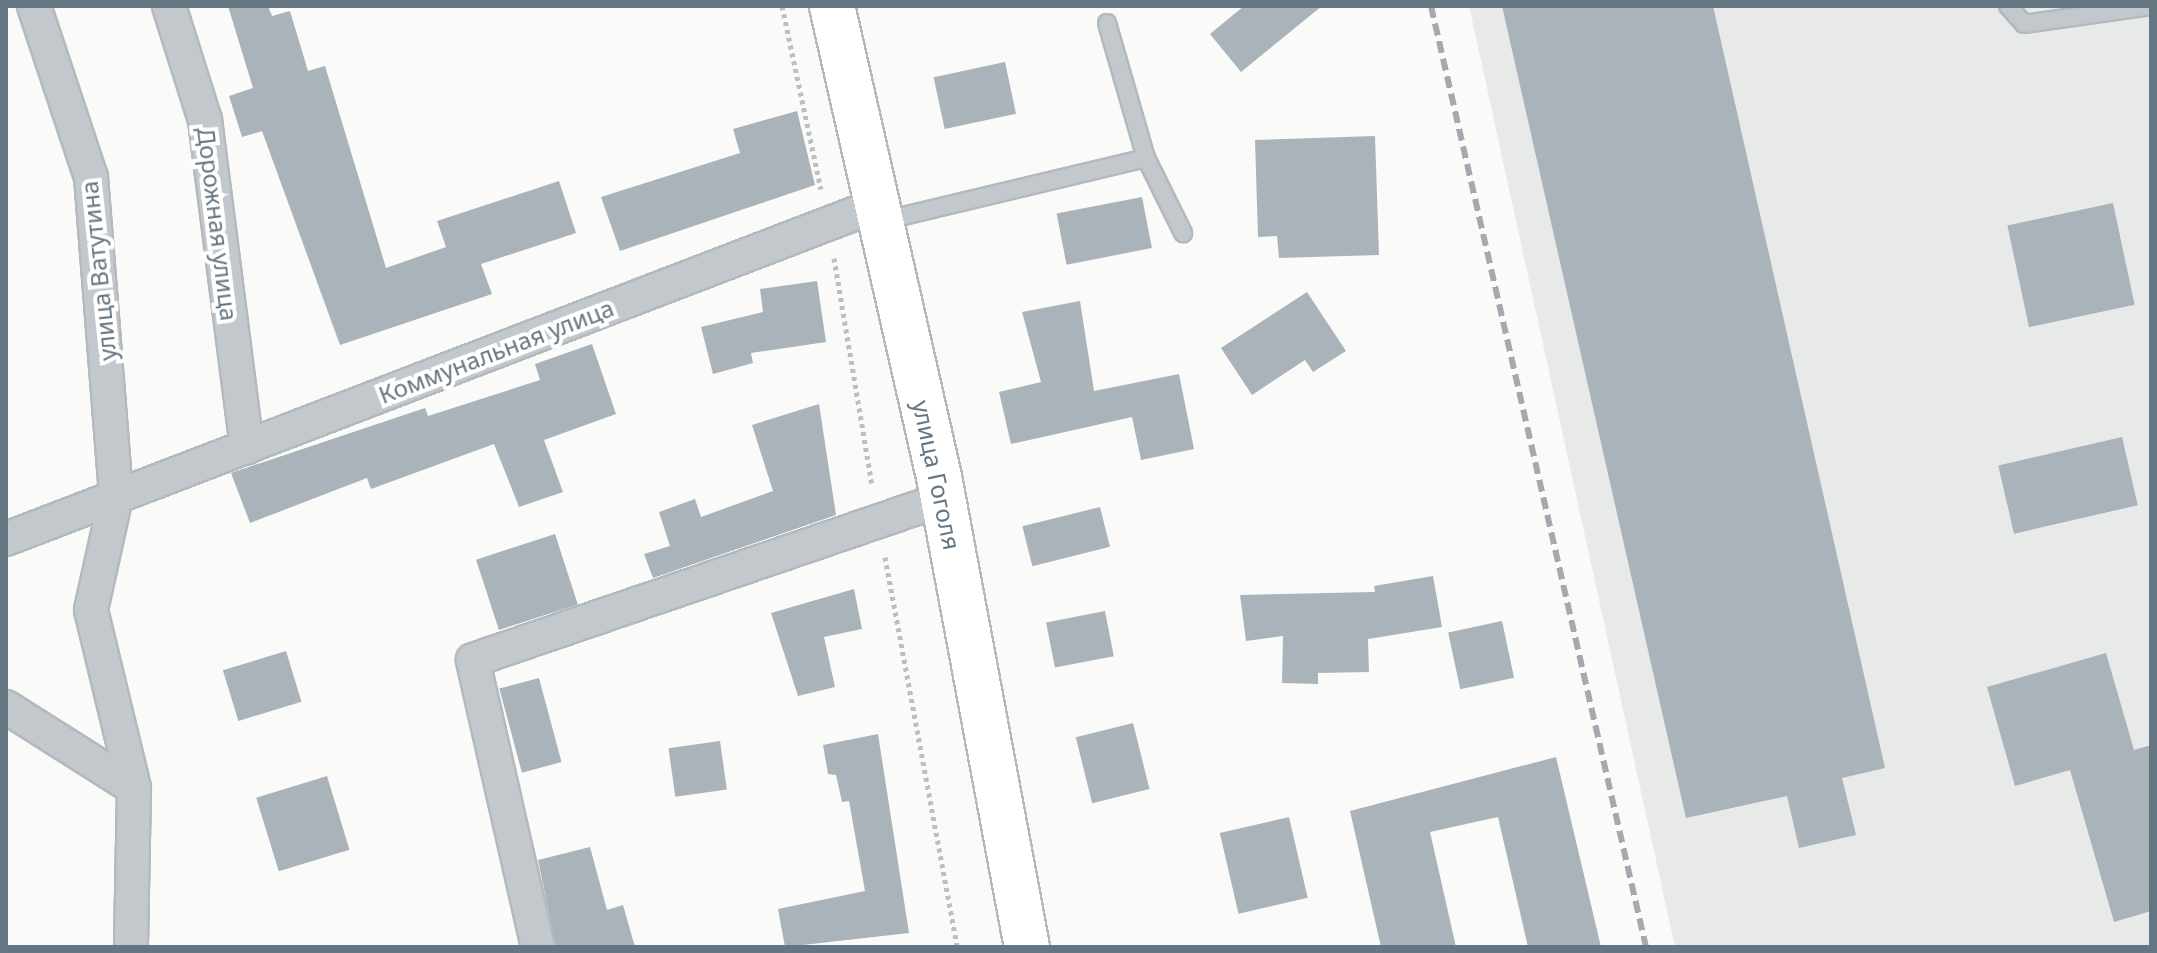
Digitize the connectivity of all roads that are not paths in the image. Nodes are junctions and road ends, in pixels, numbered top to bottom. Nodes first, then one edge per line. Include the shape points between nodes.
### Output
1 (34, 6) edge
2 (169, 6) edge
3 (832, 6) edge
4 (2008, 6) edge
5 (2151, 6) edge
6 (1107, 23) dead end
7 (1146, 158) junction
8 (879, 214) junction
9 (1183, 233) dead end
10 (247, 447) junction
11 (116, 497) junction
12 (943, 499) junction
13 (6, 539) edge
14 (6, 707) edge
15 (134, 788) junction
16 (132, 946) edge
17 (538, 947) edge
18 (1027, 947) edge

1 - 11 street, улица Ватутина via 91,177
2 - 10 street, Дорожная улица via 205,120
3 - 8 main road, улица Гоголя
4 - 5 lane via 2024,24
6 - 7 lane
7 - 8 lane
7 - 9 lane
8 - 10 street, Коммунальная улица via 828,224
8 - 12 main road, улица Гоголя
10 - 11 street, Коммунальная улица
11 - 13 street, Коммунальная улица
11 - 15 street via 91,610
12 - 17 street via 473,660
12 - 18 main road, улица Гоголя
14 - 15 street
15 - 16 street

